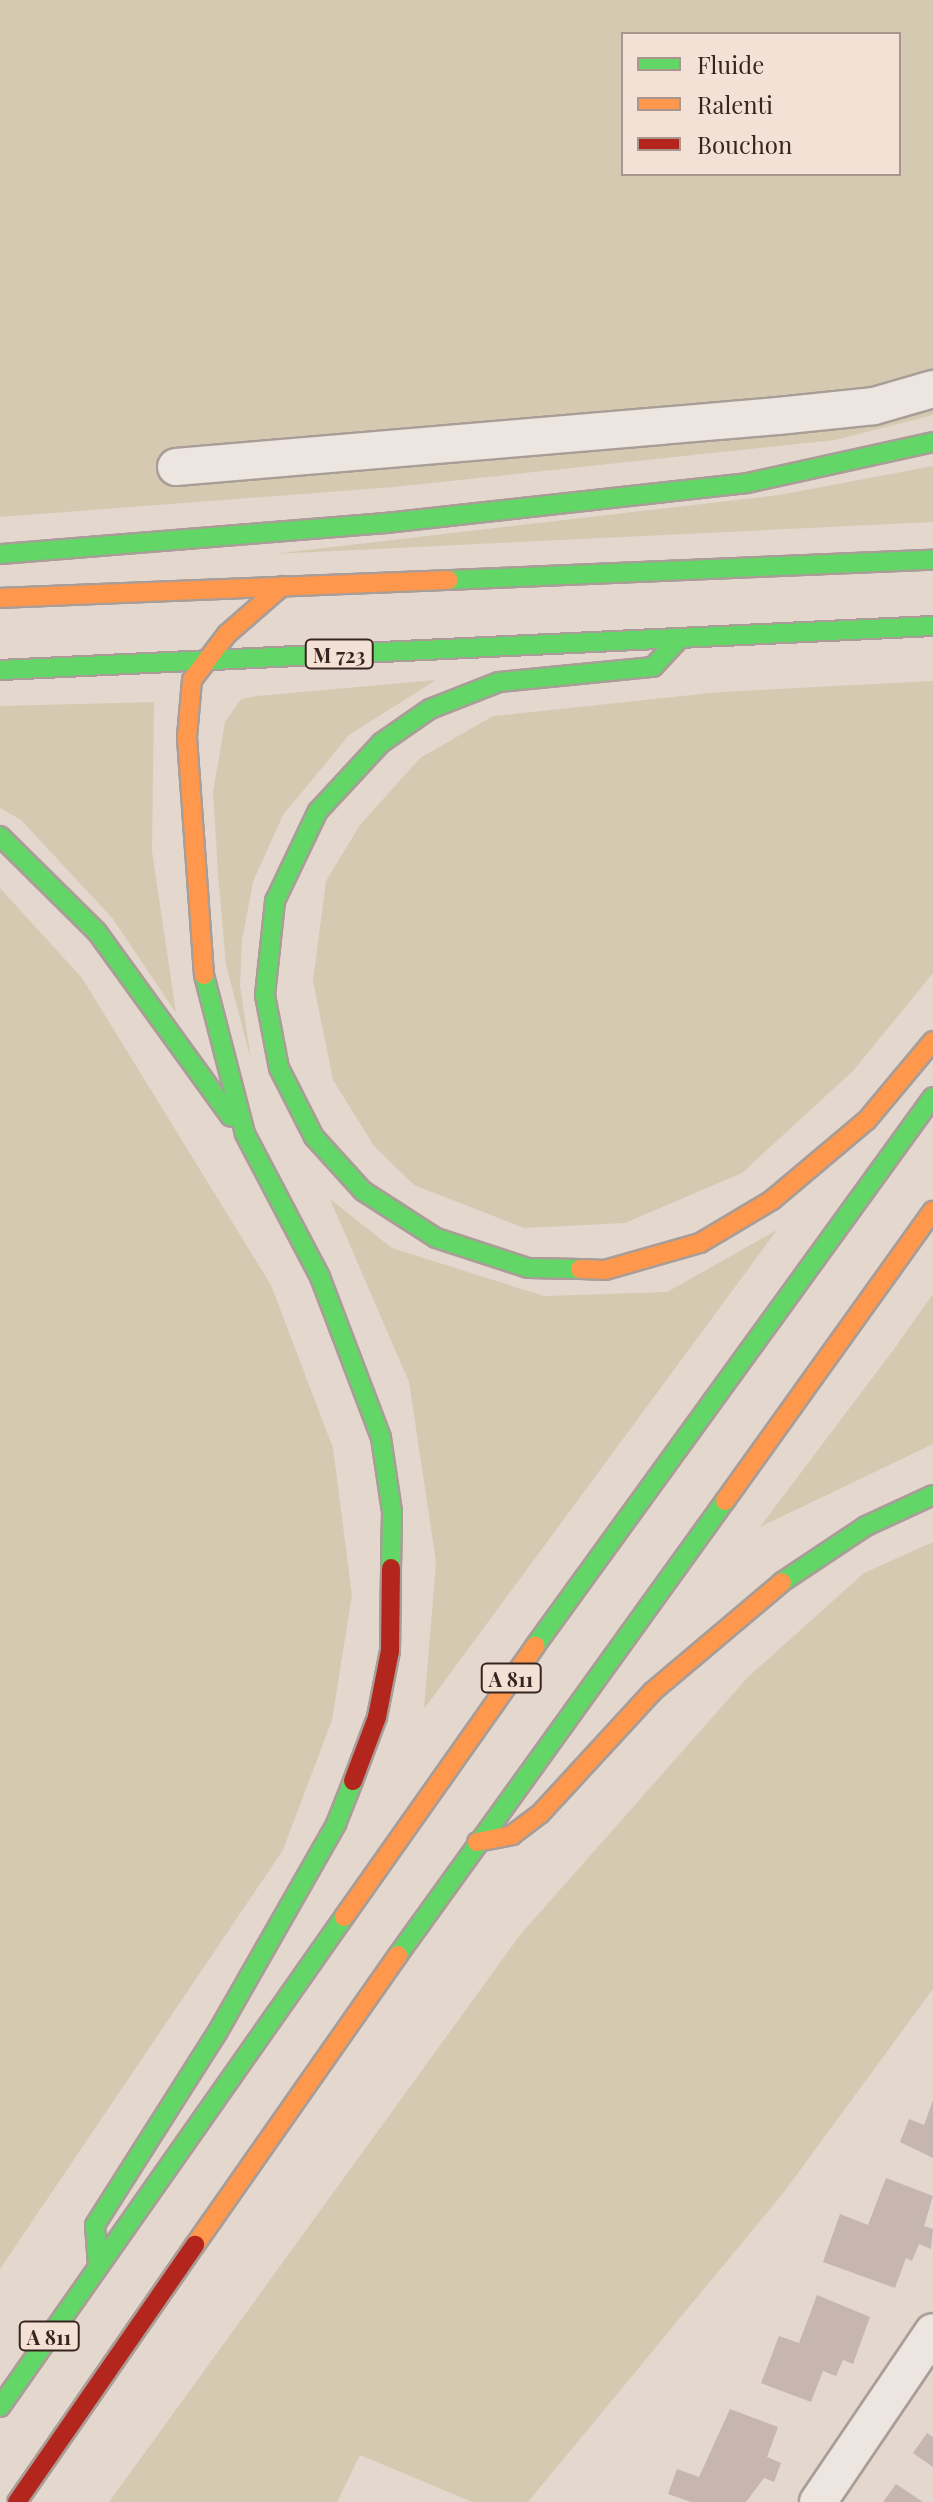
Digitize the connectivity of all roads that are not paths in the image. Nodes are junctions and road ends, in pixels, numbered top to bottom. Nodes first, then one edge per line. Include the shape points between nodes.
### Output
1 (933, 389) edge
2 (933, 442) edge
3 (176, 467) dead end
4 (0, 554) edge
5 (933, 560) edge
6 (282, 586) junction
7 (0, 598) edge
8 (933, 626) edge
9 (679, 639) junction
10 (207, 661) junction
11 (0, 670) edge
12 (0, 836) edge
13 (933, 1041) edge
14 (933, 1097) edge
15 (245, 1134) junction
16 (933, 1211) edge
17 (933, 1495) edge
18 (477, 1842) junction
19 (98, 2265) junction
20 (933, 2332) edge
21 (0, 2407) edge
22 (17, 2502) edge
23 (818, 2502) edge

1 - 3 street via 874,406 778,416
2 - 4 main road via 747,483 386,523
5 - 6 main road
6 - 7 main road
6 - 10 main road
8 - 9 main road, M 723
9 - 10 main road, M 723
9 - 13 main road via 653,667 499,682 430,709 381,743 318,811 275,901 265,995 279,1068 314,1137 363,1191 436,1238 528,1268 605,1270 700,1243 772,1200 867,1120
10 - 11 main road, M 723
10 - 15 main road via 192,680 187,737 205,982
12 - 15 main road via 97,932
14 - 19 main road, A 811 via 510,1680
15 - 19 main road via 320,1277 381,1438 392,1512 390,1651 377,1717 336,1824 224,2021 95,2225
16 - 18 main road, A 811
17 - 18 main road via 866,1526 748,1605 652,1692 540,1814 512,1835
18 - 22 main road, A 811
19 - 21 main road, A 811
20 - 23 street

